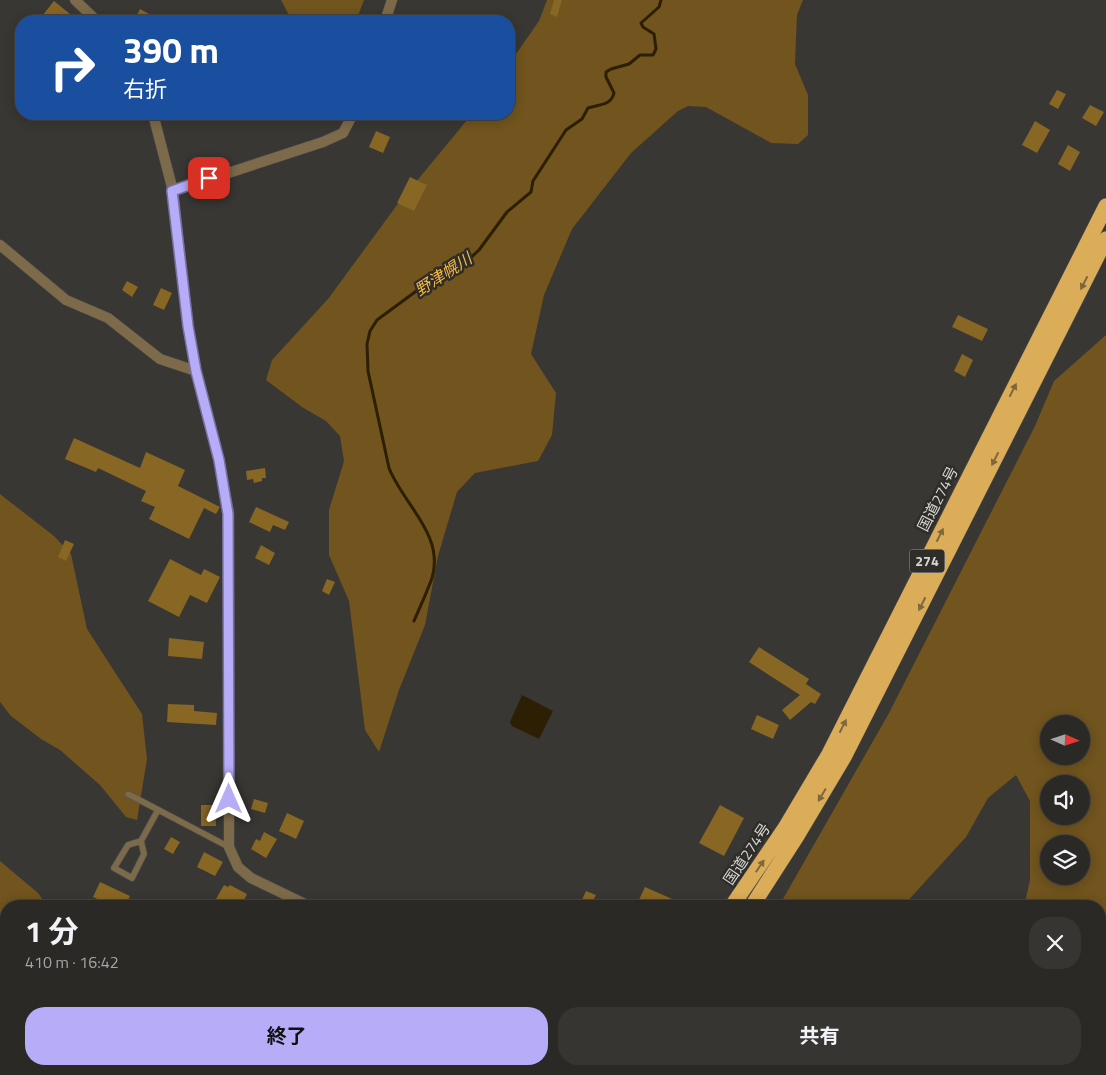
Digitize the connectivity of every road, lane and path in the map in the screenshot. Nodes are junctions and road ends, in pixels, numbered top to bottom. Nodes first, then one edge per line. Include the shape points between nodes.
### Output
1 (75, 0) edge
2 (392, 0) edge
3 (91, 15) edge
4 (387, 15) edge
5 (154, 120) edge
6 (350, 120) edge
7 (172, 191) junction
8 (1106, 206) edge
9 (1106, 239) edge
10 (0, 245) edge
11 (196, 371) junction
12 (128, 794) dead end
13 (158, 810) junction
14 (142, 842) junction
15 (230, 847) junction
16 (297, 900) edge
17 (736, 900) edge
18 (756, 900) edge

1 - 3 street
2 - 4 street
5 - 7 street
6 - 7 street via 343,132 323,142
7 - 11 street
17 -> 8 highway, 国道274号 / 274 via 785,828 829,754
9 -> 18 highway, 274 via 844,757
10 - 11 street via 66,300 108,318 160,359
11 - 15 street via 219,460 228,514
12 - 13 lane
13 - 14 lane
13 - 15 lane
14 - 14 lane via 144,854 132,878 114,868 128,845
15 - 16 street via 238,867 251,878

